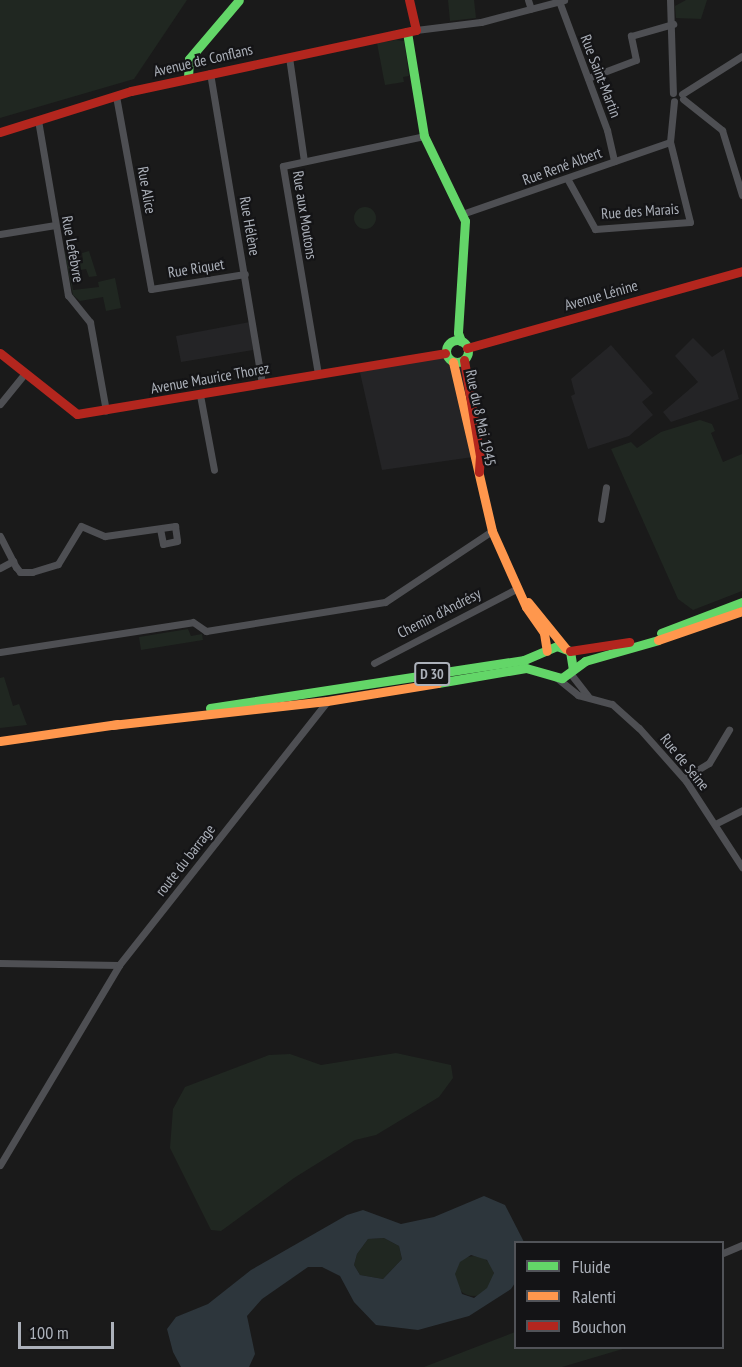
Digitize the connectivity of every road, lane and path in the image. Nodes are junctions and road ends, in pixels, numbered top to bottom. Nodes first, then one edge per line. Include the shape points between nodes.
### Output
1 (239, 0) edge
2 (409, 0) edge
3 (528, 0) edge
4 (670, 0) edge
5 (561, 1) edge
6 (531, 9) junction
7 (673, 24) junction
8 (412, 31) junction
9 (742, 56) edge
10 (289, 57) junction
11 (210, 73) junction
12 (188, 78) junction
13 (588, 78) junction
14 (116, 96) junction
15 (682, 96) junction
16 (674, 97) junction
17 (38, 120) junction
18 (0, 132) edge
19 (424, 136) junction
20 (670, 142) junction
21 (304, 161) junction
22 (614, 161) junction
23 (568, 180) junction
24 (742, 195) edge
25 (462, 214) junction
26 (55, 225) junction
27 (0, 234) edge
28 (742, 271) edge
29 (245, 274) junction
30 (151, 289) joint
31 (460, 343) junction
32 (0, 353) edge
33 (445, 353) junction
34 (464, 360) junction
35 (453, 362) junction
36 (24, 374) junction
37 (318, 374) junction
38 (262, 384) junction
39 (200, 395) junction
40 (0, 404) edge
41 (106, 411) junction
42 (214, 470) dead end
43 (479, 480) junction
44 (606, 487) dead end
45 (601, 519) dead end
46 (160, 529) dead end
47 (492, 531) junction
48 (0, 536) edge
49 (13, 561) junction
50 (0, 568) edge
51 (520, 593) junction
52 (742, 602) edge
53 (742, 611) edge
54 (568, 650) junction
55 (0, 652) edge
56 (546, 652) junction
57 (374, 663) dead end
58 (544, 671) junction
59 (572, 671) junction
60 (557, 678) junction
61 (341, 688) junction
62 (588, 696) junction
63 (327, 701) junction
64 (112, 725) junction
65 (729, 730) dead end
66 (0, 741) edge
67 (684, 778) junction
68 (742, 810) edge
69 (715, 824) junction
70 (742, 867) edge
71 (0, 963) edge
72 (119, 965) junction
73 (0, 1165) edge
74 (742, 1245) edge
75 (724, 1253) edge

1 - 12 street via 189,59
2 - 8 street
3 - 6 street
4 - 7 street, Rue des Marais
5 - 6 street
5 - 13 street, Rue Saint-Martin
6 - 8 street via 481,22
7 - 13 street via 631,36 636,60
7 - 16 street, Rue des Marais
8 - 10 street, Avenue de Conflans
8 - 19 street
9 - 15 street
10 - 11 street, Avenue de Conflans
10 - 21 street
11 - 12 street, Avenue de Conflans
11 - 29 street, Rue Hélène
12 - 14 street, Avenue de Conflans
13 - 22 street, Rue Saint-Martin
14 - 17 street, Avenue de Conflans
14 - 30 street, Rue Alice
15 - 16 street
15 - 24 street via 722,130
16 - 20 street, Rue des Marais
17 - 18 street, Avenue de Conflans
17 - 26 street, Rue Lefebvre
19 - 21 street, Rue aux Moutons
19 - 25 street
20 - 22 street, Rue René Albert
20 - 23 street, Rue des Marais via 690,222 595,229
21 - 37 street, Rue aux Moutons via 283,166
22 - 23 street, Rue René Albert
23 - 25 street, Rue René Albert
25 - 31 street via 466,238
26 - 27 street
26 - 41 street, Rue Lefebvre via 68,296 90,322
28 - 31 street, Avenue Lénine
29 - 30 street, Rue Riquet
29 - 38 street, Rue Hélène
31 - 33 street
31 - 34 street
32 - 36 street, Avenue Maurice Thorez
33 - 35 street
33 - 37 street, Avenue Maurice Thorez
34 - 35 street
34 - 43 street, Rue du 8 Mai 1945 via 480,456
35 - 43 street, Rue du 8 Mai 1945
36 - 40 street
36 - 41 street, Avenue Maurice Thorez via 73,413
37 - 38 street, Avenue Maurice Thorez
38 - 39 street, Avenue Maurice Thorez
39 - 41 street, Avenue Maurice Thorez
39 - 42 street
43 - 47 street, Rue du 8 Mai 1945
44 - 45 street
46 - 49 street via 105,536 81,526 54,568 20,572
47 - 51 street, Rue du 8 Mai 1945
47 - 55 street via 385,602 206,631 194,622
48 - 49 street
49 - 50 street
51 - 54 street, Rue du 8 Mai 1945
51 - 56 street, Rue du 8 Mai 1945 via 544,633
51 - 57 street, Chemin d'Andrésy
52 - 54 street via 635,640
53 - 59 street via 590,660
54 - 56 street via 557,646
54 - 59 street
56 - 58 street
56 - 61 street, D 30 via 524,660
58 - 60 street
58 - 63 street, D 30 via 515,669
59 - 60 street
59 - 62 street, Rue de Seine
60 - 62 street, Rue de Seine via 578,695
61 - 63 street
61 - 64 street, D 30
62 - 67 street, Rue de Seine via 612,704
63 - 64 street, D 30
63 - 72 street, route du barrage
64 - 66 street, D 30
65 - 67 street via 709,763
67 - 69 street, Rue de Seine
68 - 69 street
69 - 70 street, Rue de Seine
71 - 72 street
72 - 73 street, route du barrage
74 - 75 street

